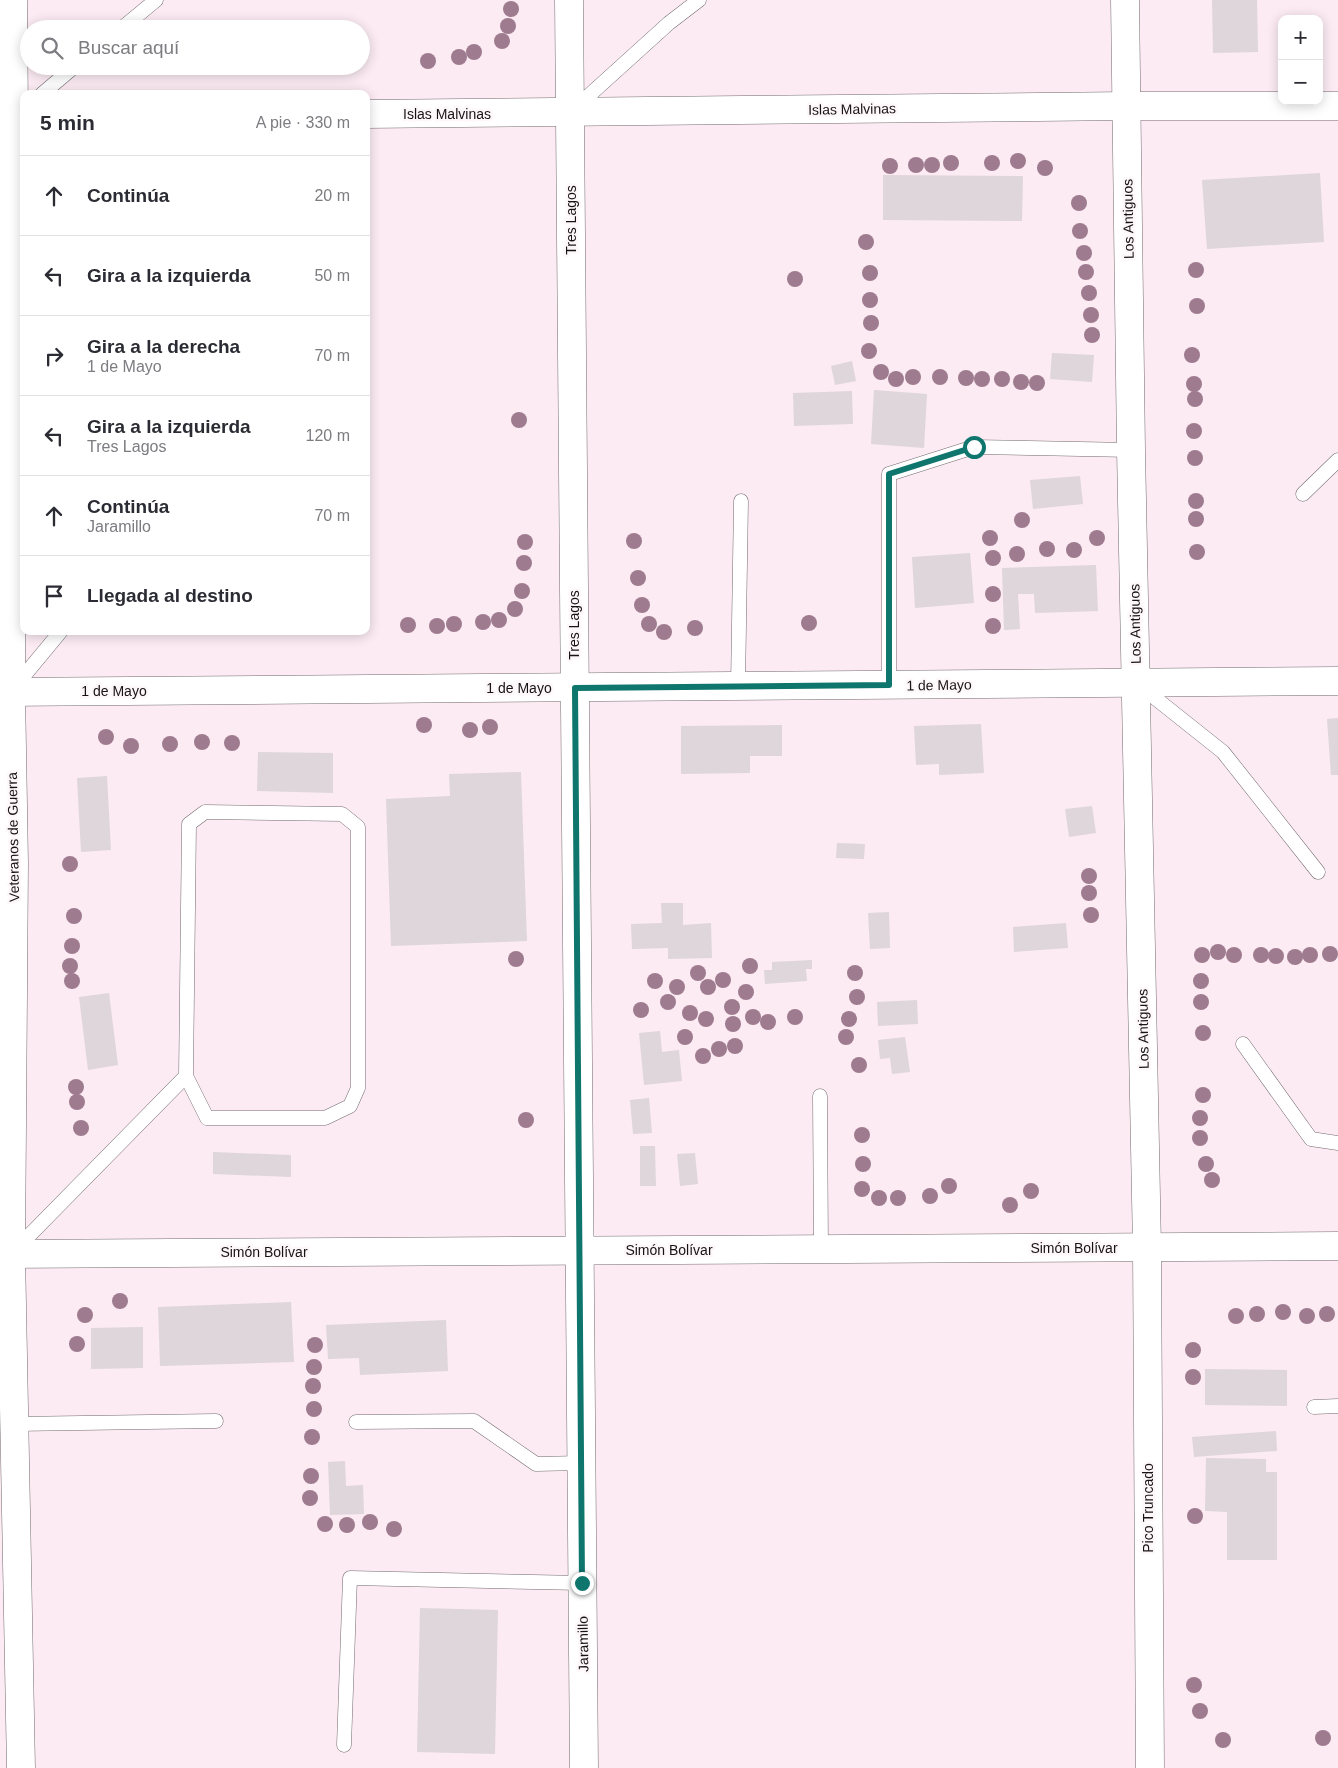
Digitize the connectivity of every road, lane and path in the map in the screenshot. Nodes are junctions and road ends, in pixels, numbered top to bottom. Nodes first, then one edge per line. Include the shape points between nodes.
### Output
1 (13, 0) edge
2 (156, 0) edge
3 (569, 0) edge
4 (698, 0) edge
5 (1125, 0) edge
6 (132, 20) edge
7 (65, 75) edge
8 (47, 90) edge
9 (1126, 106) junction
10 (1338, 106) edge
11 (570, 113) junction
12 (15, 114) edge
13 (370, 114) edge
14 (1131, 450) junction
15 (1338, 460) edge
16 (1303, 494) dead end
17 (740, 500) dead end
18 (57, 635) edge
19 (1338, 681) edge
20 (1136, 682) junction
21 (889, 685) junction
22 (738, 686) junction
23 (575, 688) junction
24 (6, 692) edge
25 (1318, 872) dead end
26 (1243, 1044) dead end
27 (186, 1076) junction
28 (820, 1096) dead end
29 (1338, 1143) edge
30 (1338, 1246) edge
31 (1147, 1247) junction
32 (821, 1249) junction
33 (580, 1250) junction
34 (6, 1254) edge
35 (1338, 1406) edge
36 (1314, 1407) dead end
37 (216, 1421) dead end
38 (356, 1422) dead end
39 (14, 1424) junction
40 (581, 1463) junction
41 (582, 1583) junction
42 (344, 1745) dead end
43 (21, 1768) edge
44 (584, 1768) edge
45 (1150, 1768) edge

1 - 12 street, Veteranos de Guerra
2 - 6 lane
3 - 11 street, Tres Lagos
4 - 11 lane
5 - 9 street, Los Antiguos
7 - 8 lane
9 - 10 street, Islas Malvinas
9 - 11 street, Islas Malvinas
9 - 14 street, Los Antiguos
11 - 13 street, Islas Malvinas
11 - 23 street, Tres Lagos
12 - 24 street, Veteranos de Guerra
14 - 20 street, Los Antiguos
14 - 21 lane via 974,447 889,474
15 - 16 lane
17 - 22 lane
18 - 24 lane
19 - 20 street, 1 de Mayo
20 - 21 street, 1 de Mayo
20 - 25 lane via 1223,752
20 - 31 street, Los Antiguos
21 - 22 street, 1 de Mayo
22 - 23 street, 1 de Mayo
23 - 24 street, 1 de Mayo
23 - 33 street, Tres Lagos
24 - 34 street, Veteranos de Guerra via 14,862
26 - 29 lane via 1310,1139
27 - 27 lane via 189,824 205,812 342,814 358,826 358,1088 350,1106 325,1118 207,1118
27 - 34 lane
28 - 32 lane
30 - 31 street, Simón Bolívar
31 - 32 street, Simón Bolívar
31 - 45 street, Pico Truncado
32 - 33 street, Simón Bolívar
33 - 34 street, Simón Bolívar
33 - 40 street, Jaramillo
34 - 39 street, Veteranos de Guerra
35 - 36 lane
37 - 39 lane
38 - 40 lane via 474,1421 536,1464
39 - 43 street, Veteranos de Guerra via 14,1625
40 - 41 street, Jaramillo
41 - 42 lane via 350,1578
41 - 44 street, Jaramillo

